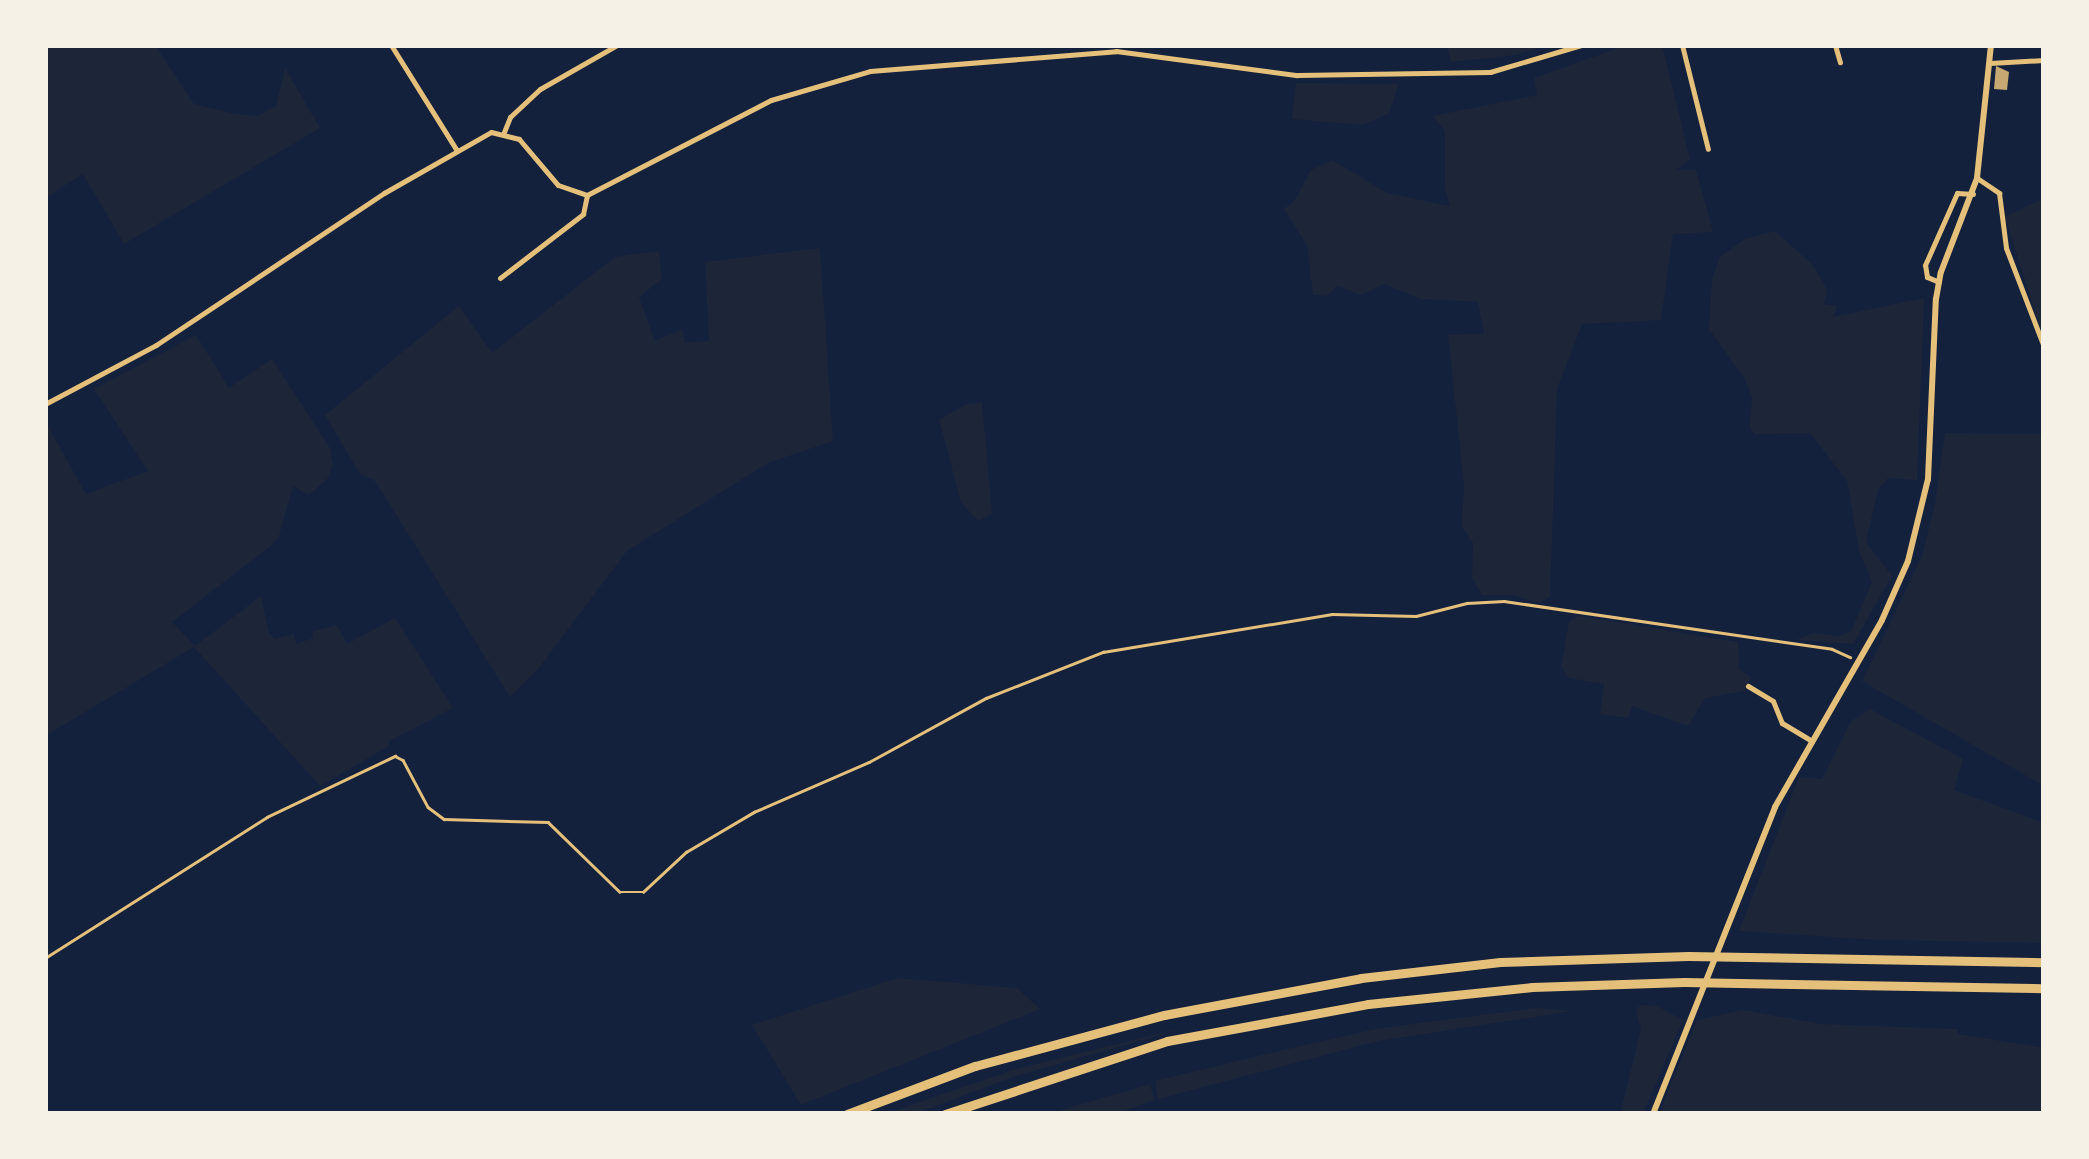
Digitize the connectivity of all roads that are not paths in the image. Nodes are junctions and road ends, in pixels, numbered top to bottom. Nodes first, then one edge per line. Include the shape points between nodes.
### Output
1 (391, 45) edge
2 (617, 45) edge
3 (1581, 45) edge
4 (1682, 45) edge
5 (1834, 45) edge
6 (1991, 45) edge
7 (2044, 60) edge
8 (1840, 62) dead end
9 (1990, 63) junction
10 (504, 132) junction
11 (456, 148) junction
12 (1708, 149) dead end
13 (1977, 178) junction
14 (1973, 194) junction
15 (587, 195) junction
16 (500, 278) dead end
17 (1939, 282) junction
18 (2044, 348) edge
19 (45, 404) edge
20 (1748, 686) dead end
21 (1810, 740) junction
22 (2044, 962) edge
23 (2044, 988) edge
24 (847, 1114) edge
25 (946, 1114) edge
26 (1653, 1114) edge

1 - 11 street
2 - 10 street via 540,88
3 - 15 street via 1478,73 1297,75 1116,51 870,71 758,106
4 - 12 street
5 - 8 street
6 - 9 street
7 - 9 street
9 - 13 street
10 - 11 street
10 - 15 street via 524,143 558,185
11 - 19 street via 156,346
13 - 14 street
13 - 18 street via 1999,193 2006,248
14 - 17 street
14 - 17 street via 1954,197 1926,264 1927,276
15 - 16 street via 583,214
17 - 21 street via 1924,498 1899,586
20 - 21 street via 1774,701 1782,723
21 - 26 street via 1775,807
22 - 24 highway via 1688,956 1500,962 1361,978 1164,1014 975,1066
23 - 25 highway via 1684,982 1532,987 1368,1004 1167,1042

